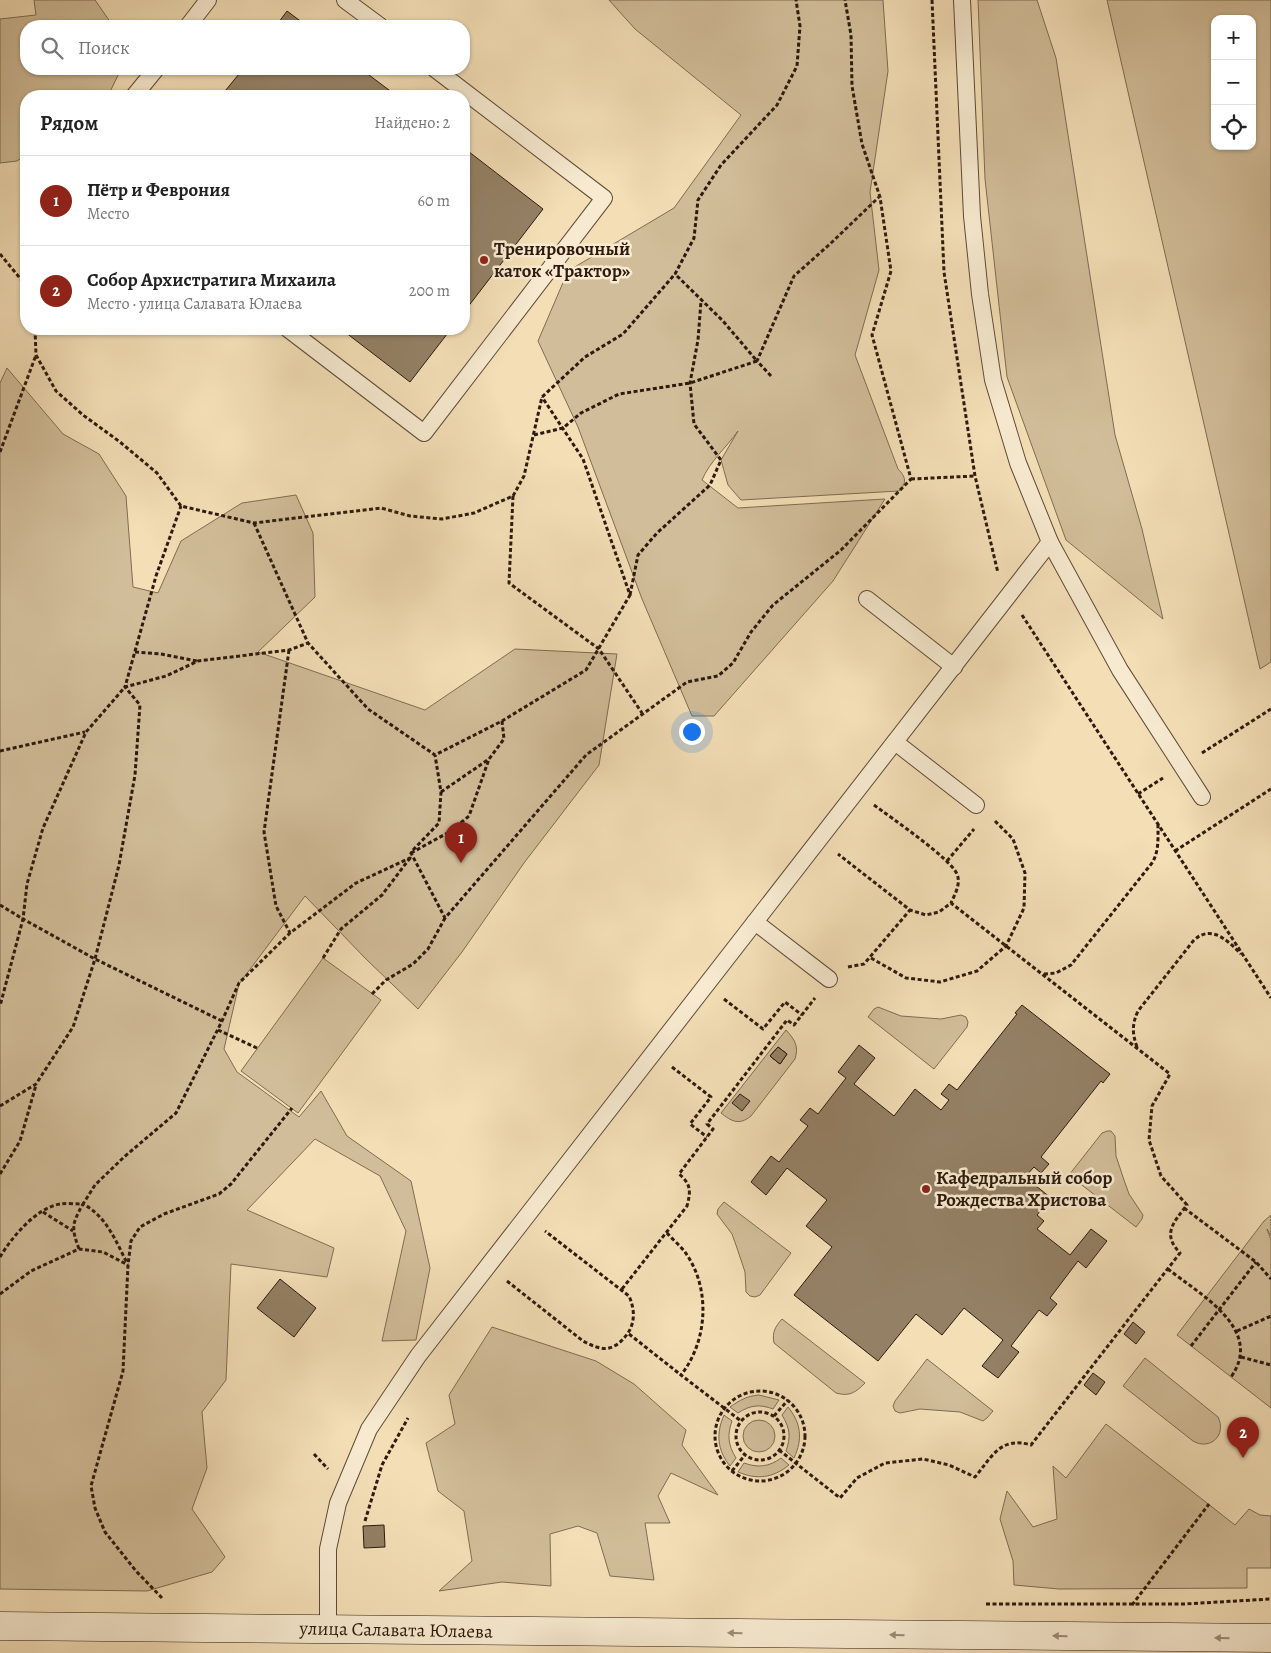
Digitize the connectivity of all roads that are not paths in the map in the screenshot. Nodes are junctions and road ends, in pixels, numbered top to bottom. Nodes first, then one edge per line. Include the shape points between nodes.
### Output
1 (208, 0) edge
2 (345, 0) edge
3 (962, 0) edge
4 (193, 20) edge
5 (372, 20) edge
6 (151, 75) edge
7 (443, 75) edge
8 (139, 90) edge
9 (463, 90) edge
10 (470, 96) edge
11 (296, 335) edge
12 (1050, 542) junction
13 (867, 599) dead end
14 (954, 667) junction
15 (896, 742) junction
16 (1202, 797) dead end
17 (981, 809) road end
18 (755, 922) junction
19 (829, 980) road end
20 (0, 1626) edge
21 (328, 1630) junction
22 (1271, 1638) edge

1 - 4 lane
2 - 5 lane
3 - 12 lane via 972,216 992,380 1018,463
6 - 8 lane
7 - 9 lane
10 - 11 lane via 604,198 424,433
12 - 14 lane
12 - 16 lane via 1120,670
13 - 14 lane
14 - 15 lane
15 - 17 lane
15 - 18 lane
18 - 19 lane
18 - 21 lane via 418,1356 369,1429 338,1503 328,1549
20 - 21 main road, улица Салавата Юлаева
22 -> 21 main road, улица Салавата Юлаева

